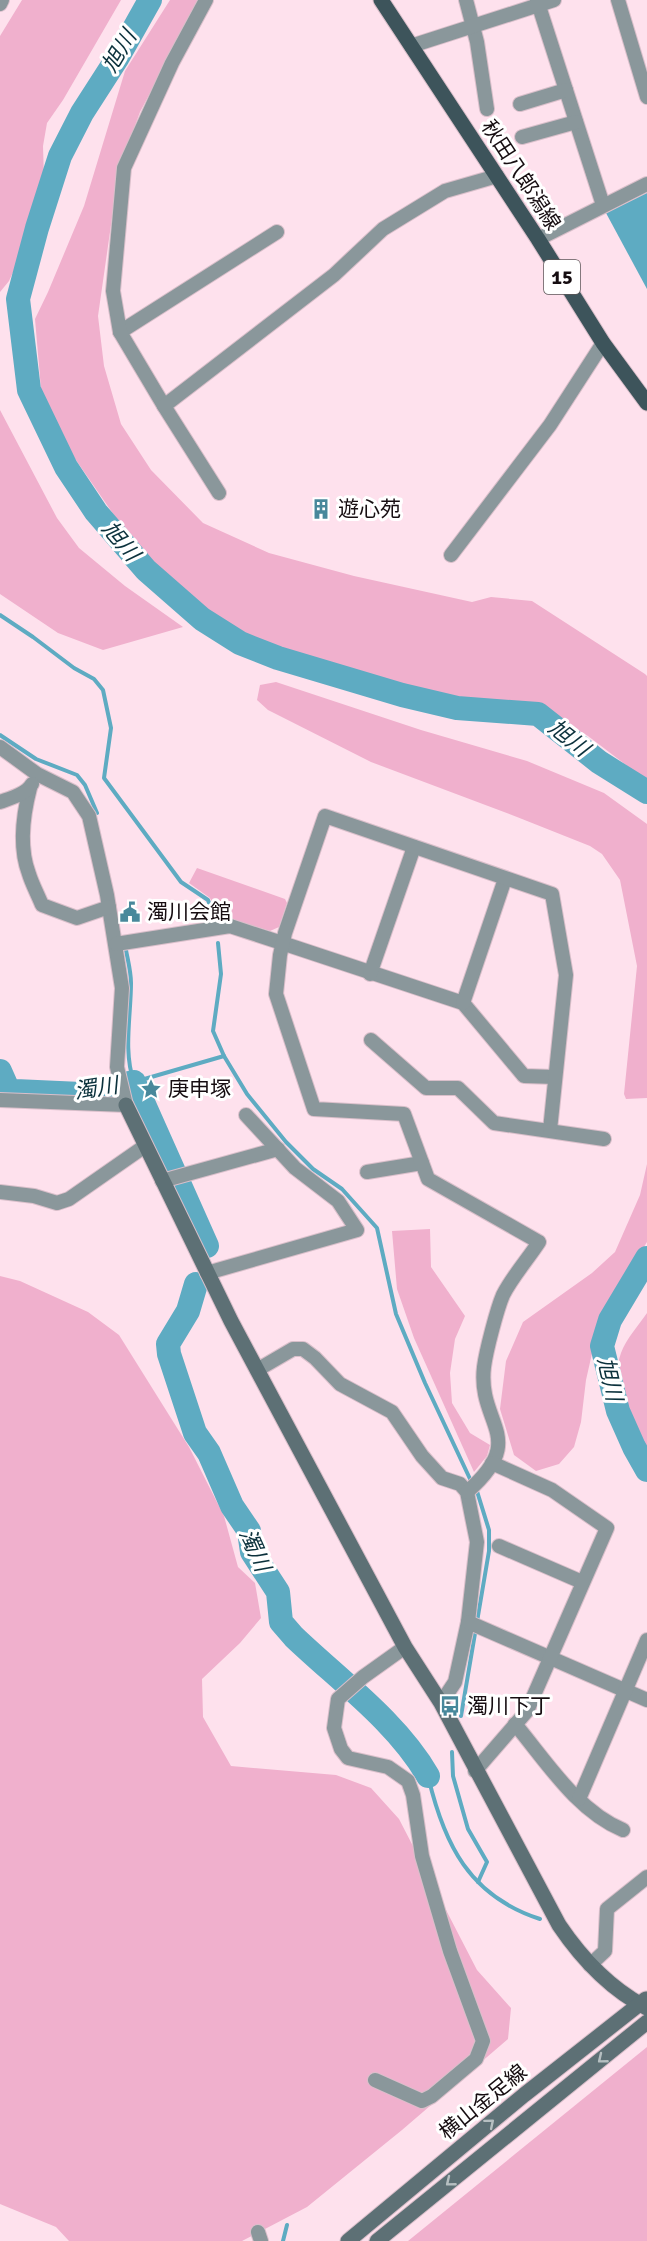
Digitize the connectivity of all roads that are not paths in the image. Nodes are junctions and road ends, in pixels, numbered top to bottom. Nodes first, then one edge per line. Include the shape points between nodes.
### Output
1 (2, 0) edge
2 (206, 0) edge
3 (381, 0) edge
4 (466, 0) edge
5 (555, 0) edge
6 (618, 0) edge
7 (538, 3) edge
8 (0, 4) edge
9 (474, 26) junction
10 (411, 46) junction
11 (566, 90) junction
12 (647, 98) edge
13 (520, 104) dead end
14 (487, 109) dead end
15 (576, 123) junction
16 (522, 137) dead end
17 (497, 176) junction
18 (647, 184) edge
19 (603, 204) junction
20 (277, 232) dead end
21 (538, 238) junction
22 (120, 332) junction
23 (603, 344) junction
24 (647, 402) edge
25 (164, 406) junction
26 (219, 493) dead end
27 (451, 555) dead end
28 (0, 747) edge
29 (37, 774) junction
30 (30, 788) junction
31 (0, 802) edge
32 (414, 847) junction
33 (505, 879) junction
34 (109, 908) junction
35 (282, 943) junction
36 (116, 944) junction
37 (370, 974) junction
38 (463, 1003) junction
39 (370, 1040) dead end
40 (555, 1077) junction
41 (124, 1099) junction
42 (0, 1101) edge
43 (246, 1115) dead end
44 (550, 1130) junction
45 (604, 1139) dead end
46 (145, 1146) junction
47 (278, 1149) junction
48 (422, 1163) junction
49 (368, 1172) dead end
50 (171, 1179) junction
51 (0, 1192) edge
52 (207, 1273) junction
53 (257, 1371) junction
54 (492, 1463) junction
55 (472, 1487) junction
56 (499, 1546) dead end
57 (582, 1582) junction
58 (474, 1624) junction
59 (647, 1640) edge
60 (405, 1647) junction
61 (551, 1657) junction
62 (626, 1691) junction
63 (647, 1700) edge
64 (441, 1703) junction
65 (515, 1724) junction
66 (476, 1771) junction
67 (579, 1799) junction
68 (623, 1830) dead end
69 (647, 1877) edge
70 (590, 1965) junction
71 (645, 2003) edge
72 (647, 2022) edge
73 (375, 2080) dead end
74 (348, 2241) edge
75 (377, 2241) edge

1 - 8 street
2 - 22 street via 124,168 113,291
3 - 10 main road, 秋田八郎潟線 / 15
4 - 9 street
5 - 7 street
6 - 12 street
7 - 9 street
7 - 11 street
9 - 10 street
9 - 14 street
10 - 17 main road, 秋田八郎潟線 / 15
11 - 13 street
11 - 15 street
15 - 16 street
15 - 19 street
17 - 21 main road, 秋田八郎潟線 / 15
17 - 25 street via 445,191 383,229 334,275
18 - 19 street
19 - 21 street
20 - 22 street
21 - 23 main road, 秋田八郎潟線 / 15
22 - 25 street
23 - 24 main road, 秋田八郎潟線 / 15
23 - 27 street via 550,425
25 - 26 street
28 - 29 street
29 - 30 street
29 - 34 street via 73,792 89,816
30 - 31 street
30 - 34 street via 24,842 28,872 42,905 77,918
32 - 33 street
32 - 35 street via 325,816
32 - 37 street
33 - 38 street
33 - 40 street via 552,894 566,975
34 - 36 street
35 - 36 street via 230,926
35 - 37 street
35 - 48 street via 276,994 314,1109 404,1114
36 - 41 street via 122,988 117,1067
37 - 38 street
38 - 40 street via 524,1076
39 - 44 street via 426,1088 458,1088 494,1123
40 - 44 street
41 - 42 street
41 - 46 street
43 - 47 street
44 - 45 street
46 - 50 street
46 - 51 street via 57,1203
47 - 50 street
47 - 52 street via 295,1168 338,1200 357,1230
48 - 49 street
48 - 54 street via 428,1179 539,1242 503,1296 484,1368 485,1396 500,1445
50 - 52 street
52 - 53 street
53 - 55 street via 292,1349 303,1349 340,1384 392,1412 442,1478
53 - 60 street
54 - 55 street
54 - 57 street via 552,1490 607,1528
55 - 58 street via 477,1542
56 - 57 street
57 - 61 street
58 - 61 street
58 - 64 street via 455,1682
59 - 62 street
60 - 64 street
60 - 73 street via 338,1699 334,1728 348,1758 388,1767 408,1781 422,1856 450,1951 483,2041 476,2059 422,2102
61 - 62 street
61 - 65 street via 527,1711
62 - 63 street
62 - 67 street
64 - 66 street
65 - 66 street
65 - 67 street
66 - 70 street via 559,1925
67 - 68 street via 607,1823
69 - 70 street via 607,1909 605,1951
70 - 71 street via 621,1992
74 -> 71 street, 横山金足線 via 524,2095
72 -> 75 street, 横山金足線

